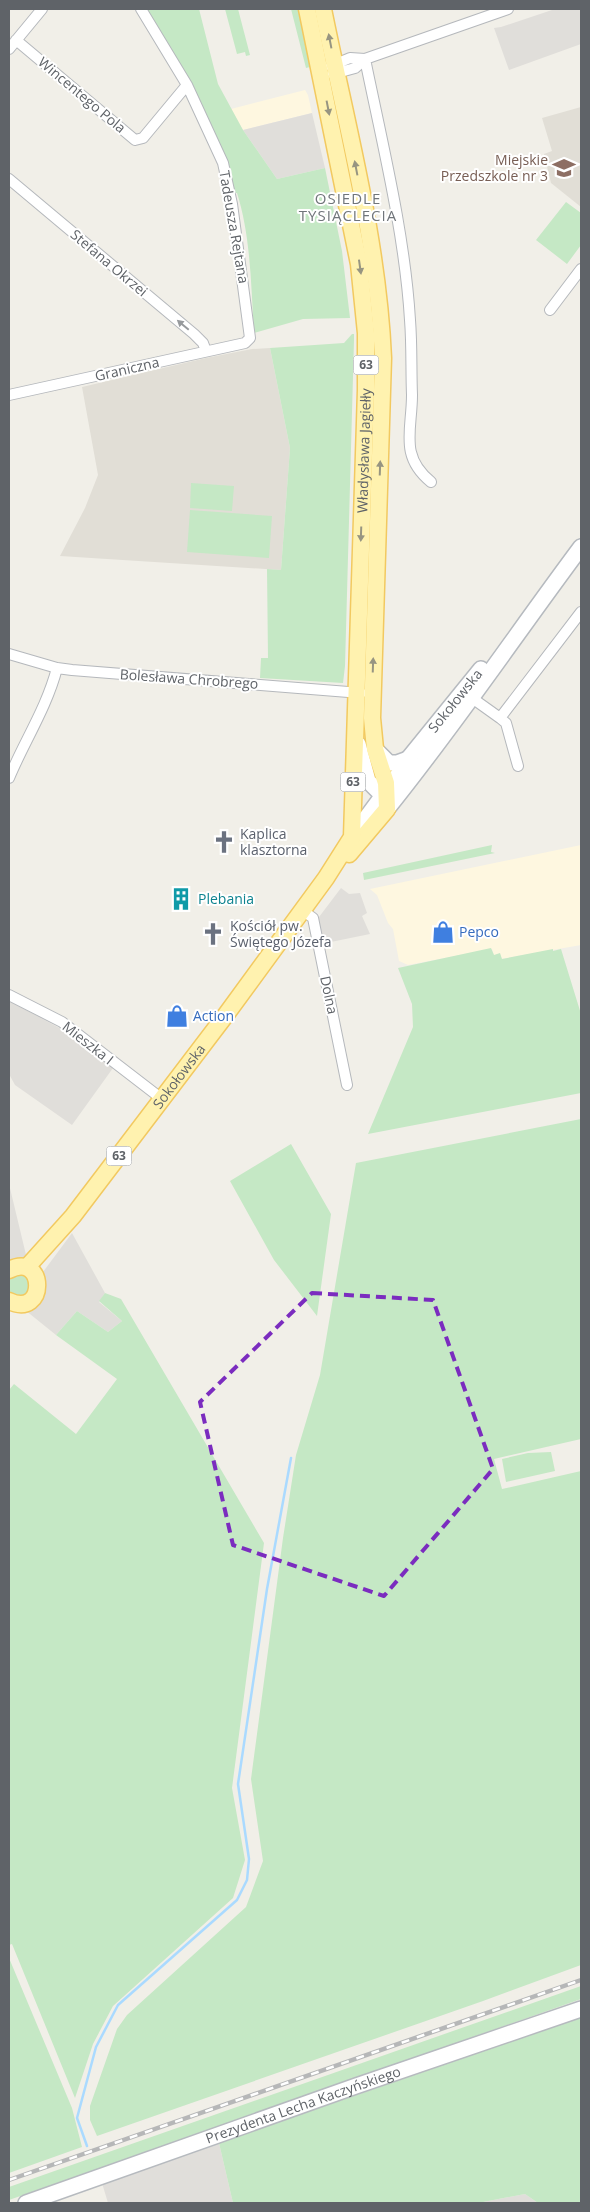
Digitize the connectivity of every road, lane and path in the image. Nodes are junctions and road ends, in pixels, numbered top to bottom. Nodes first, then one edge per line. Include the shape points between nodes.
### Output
1 (42, 9) edge
2 (141, 9) edge
3 (307, 9) edge
4 (323, 9) edge
5 (508, 9) edge
6 (16, 40) junction
7 (9, 49) edge
8 (365, 59) junction
9 (330, 70) junction
10 (187, 85) junction
11 (9, 179) edge
12 (581, 269) edge
13 (550, 310) dead end
14 (245, 343) joint
15 (206, 351) junction
16 (9, 395) edge
17 (431, 482) dead end
18 (581, 547) edge
19 (581, 612) edge
20 (530, 614) junction
21 (9, 654) edge
22 (57, 668) junction
23 (364, 693) junction
24 (472, 698) junction
25 (500, 718) junction
26 (355, 728) junction
27 (375, 749) junction
28 (408, 759) junction
29 (518, 766) dead end
30 (9, 778) edge
31 (394, 792) junction
32 (387, 810) joint
33 (352, 837) junction
34 (331, 870) junction
35 (302, 910) junction
36 (9, 995) edge
37 (347, 1085) dead end
38 (162, 1099) junction
39 (9, 1270) edge
40 (31, 1272) junction
41 (11, 1305) edge
42 (581, 2009) edge
43 (26, 2203) edge

1 - 6 street
2 - 10 street, Tadeusza Rejtana
3 - 9 main road, Władysława Jagiełły / 63
9 -> 4 main road, Władysława Jagiełły / 63
5 - 8 street
6 - 7 street
6 - 10 street, Wincentego Pola via 135,140 143,138
8 - 9 street via 355,68
8 - 17 street via 396,214 408,300 412,398 410,454 416,468
9 - 23 main road, Władysława Jagiełły / 63 via 366,328
10 - 14 street, Tadeusza Rejtana via 223,163 250,332
15 -> 11 street, Stefana Okrzei via 194,334
12 - 13 street
14 - 15 street, Graniczna
15 - 16 street, Graniczna
18 - 20 street, Sokołowska
19 - 25 street
20 - 24 street, Sokołowska
20 - 28 street, Sokołowska
21 - 22 street, Bolesława Chrobrego
22 - 23 street, Bolesława Chrobrego
22 - 30 street via 48,699
23 - 26 main road, Władysława Jagiełły / 63
23 - 27 main road, Władysława Jagiełły / 63
24 - 25 street
24 - 31 street, Sokołowska
25 - 29 street via 506,722
26 - 31 street via 368,781 374,789
26 - 33 main road, Władysława Jagiełły / 63
27 - 28 street via 389,763
27 - 31 main road, Władysława Jagiełły / 63 via 386,784
28 - 31 street, Sokołowska
31 - 32 main road, Władysława Jagiełły / 63
31 - 33 street, Sokołowska
32 - 34 main road, Sokołowska / 63
33 - 34 main road, Sokołowska / 63
34 - 35 main road, Sokołowska / 63
35 - 37 street, Dolna via 313,918
35 - 38 main road, Sokołowska / 63
36 - 38 street, Mieszka I via 62,1022
38 - 40 main road, Sokołowska / 63
39 - 40 main road via 16,1267
40 - 41 main road via 38,1287 35,1296 25,1304
42 - 43 street, Prezydenta Lecha Kaczyńskiego

